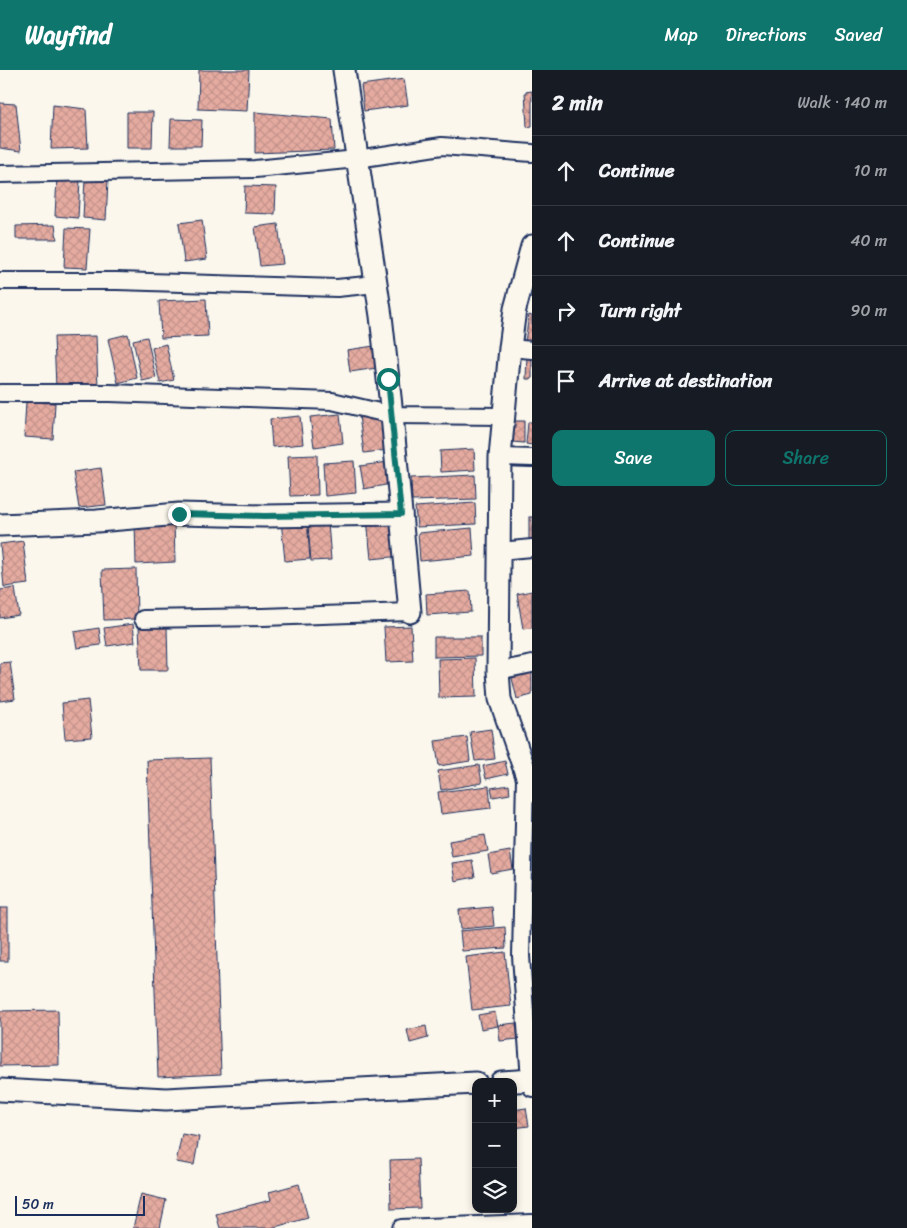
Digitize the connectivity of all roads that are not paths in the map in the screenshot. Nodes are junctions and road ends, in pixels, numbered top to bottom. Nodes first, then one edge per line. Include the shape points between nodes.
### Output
1 (344, 70) edge
2 (532, 153) edge
3 (357, 159) junction
4 (0, 174) edge
5 (532, 246) edge
6 (0, 281) edge
7 (376, 284) junction
8 (510, 348) junction
9 (532, 350) edge
10 (0, 393) edge
11 (392, 415) junction
12 (504, 416) junction
13 (500, 457) junction
14 (532, 458) edge
15 (401, 514) junction
16 (0, 525) edge
17 (532, 548) edge
18 (500, 551) junction
19 (410, 612) joint
20 (143, 619) dead end
21 (532, 664) edge
22 (498, 671) junction
23 (529, 783) edge
24 (472, 1083) edge
25 (517, 1083) edge
26 (531, 1083) edge
27 (0, 1090) edge
28 (532, 1223) edge
29 (401, 1228) edge

1 - 3 street
2 - 3 street via 442,146
3 - 4 street via 255,169
3 - 7 street
5 - 8 street via 515,309
6 - 7 street via 337,288
7 - 11 street
8 - 9 street
8 - 12 street
10 - 11 street via 110,393 332,401
11 - 12 street
11 - 15 street
12 - 13 street
13 - 14 street
13 - 18 street
15 - 16 street via 179,514
15 - 19 street
17 - 18 street
18 - 22 street
19 - 20 street
21 - 22 street
22 - 23 street via 500,699
23 - 26 street via 521,956
24 - 27 street via 166,1099
25 - 26 street
28 - 29 street

